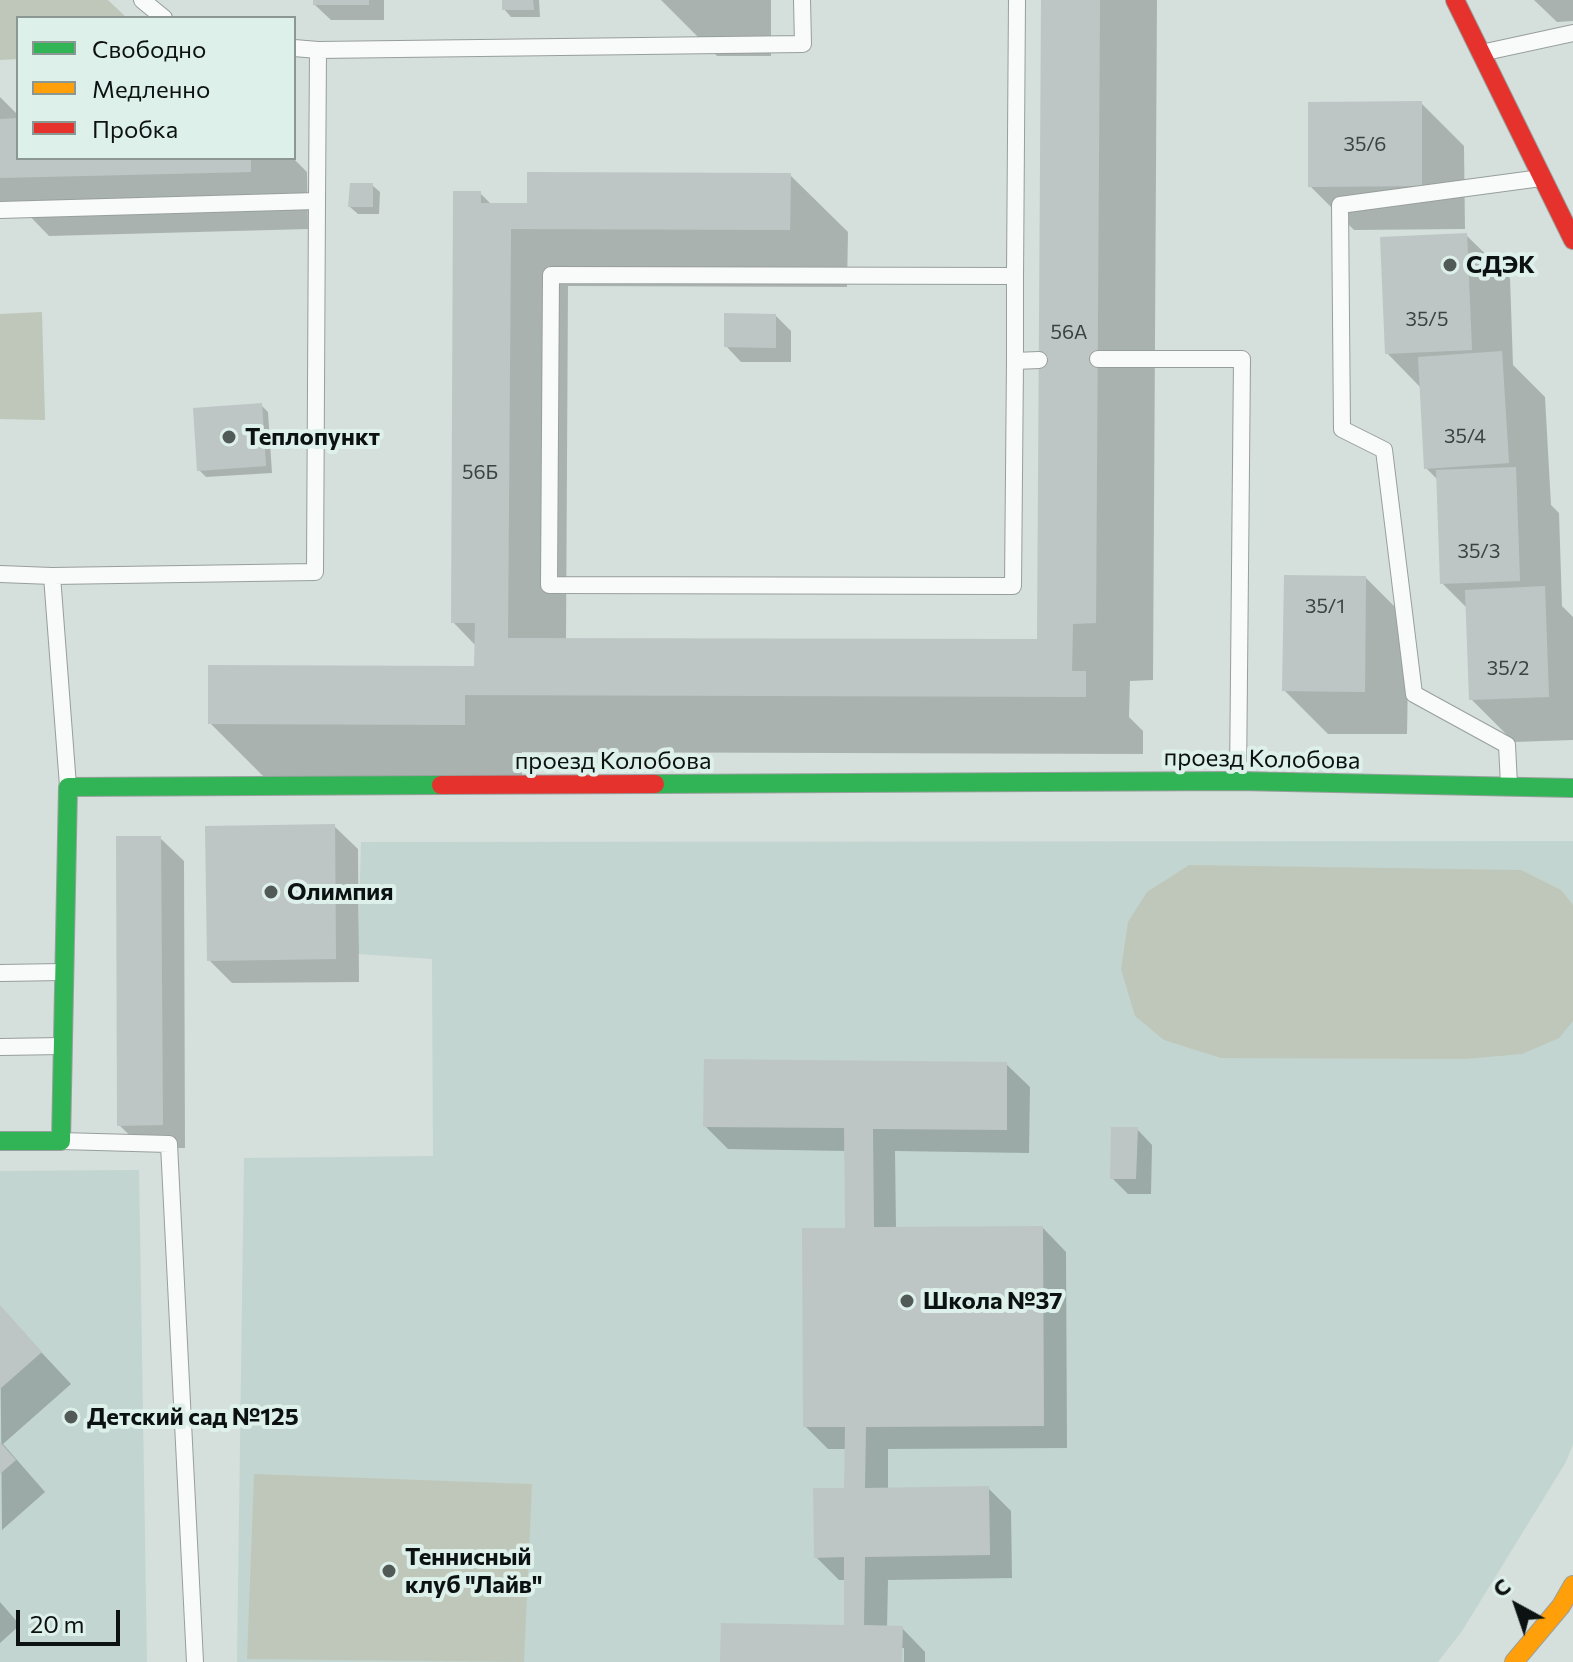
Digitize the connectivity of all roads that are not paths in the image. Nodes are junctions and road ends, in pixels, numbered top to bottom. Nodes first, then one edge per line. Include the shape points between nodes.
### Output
1 (142, 0) edge
2 (802, 0) edge
3 (1017, 0) edge
4 (1455, 0) edge
5 (162, 16) edge
6 (1573, 33) edge
7 (296, 48) edge
8 (318, 50) junction
9 (1480, 53) junction
10 (1543, 178) junction
11 (317, 201) junction
12 (0, 210) edge
13 (1573, 240) edge
14 (1015, 276) junction
15 (1098, 359) dead end
16 (1039, 360) dead end
17 (1015, 361) junction
18 (0, 574) edge
19 (52, 576) junction
20 (1238, 781) junction
21 (68, 787) junction
22 (1509, 787) junction
23 (1573, 788) edge
24 (64, 972) junction
25 (0, 973) edge
26 (63, 1046) junction
27 (0, 1047) edge
28 (0, 1141) edge
29 (61, 1141) junction
30 (1573, 1585) edge
31 (195, 1662) edge
32 (1514, 1662) edge

1 - 5 lane
2 - 8 lane via 803,44
3 - 14 lane
4 - 9 street
6 - 9 lane
7 - 8 lane
8 - 11 lane
9 - 10 street
10 - 13 street
10 - 22 lane via 1340,205 1342,429 1384,450 1414,694 1507,745
11 - 12 lane
11 - 19 lane via 315,572
14 - 17 lane
14 - 17 lane via 551,275 549,585 1013,586
15 - 20 lane via 1242,359
16 - 17 lane
18 - 19 lane
19 - 21 lane
20 - 21 street, проезд Колобова
20 - 22 street, проезд Колобова
21 - 24 street
22 - 23 street, проезд Колобова
24 - 25 lane
24 - 26 street
26 - 27 lane
26 - 29 street
28 - 29 street
29 - 31 lane via 169,1144
30 - 32 street

